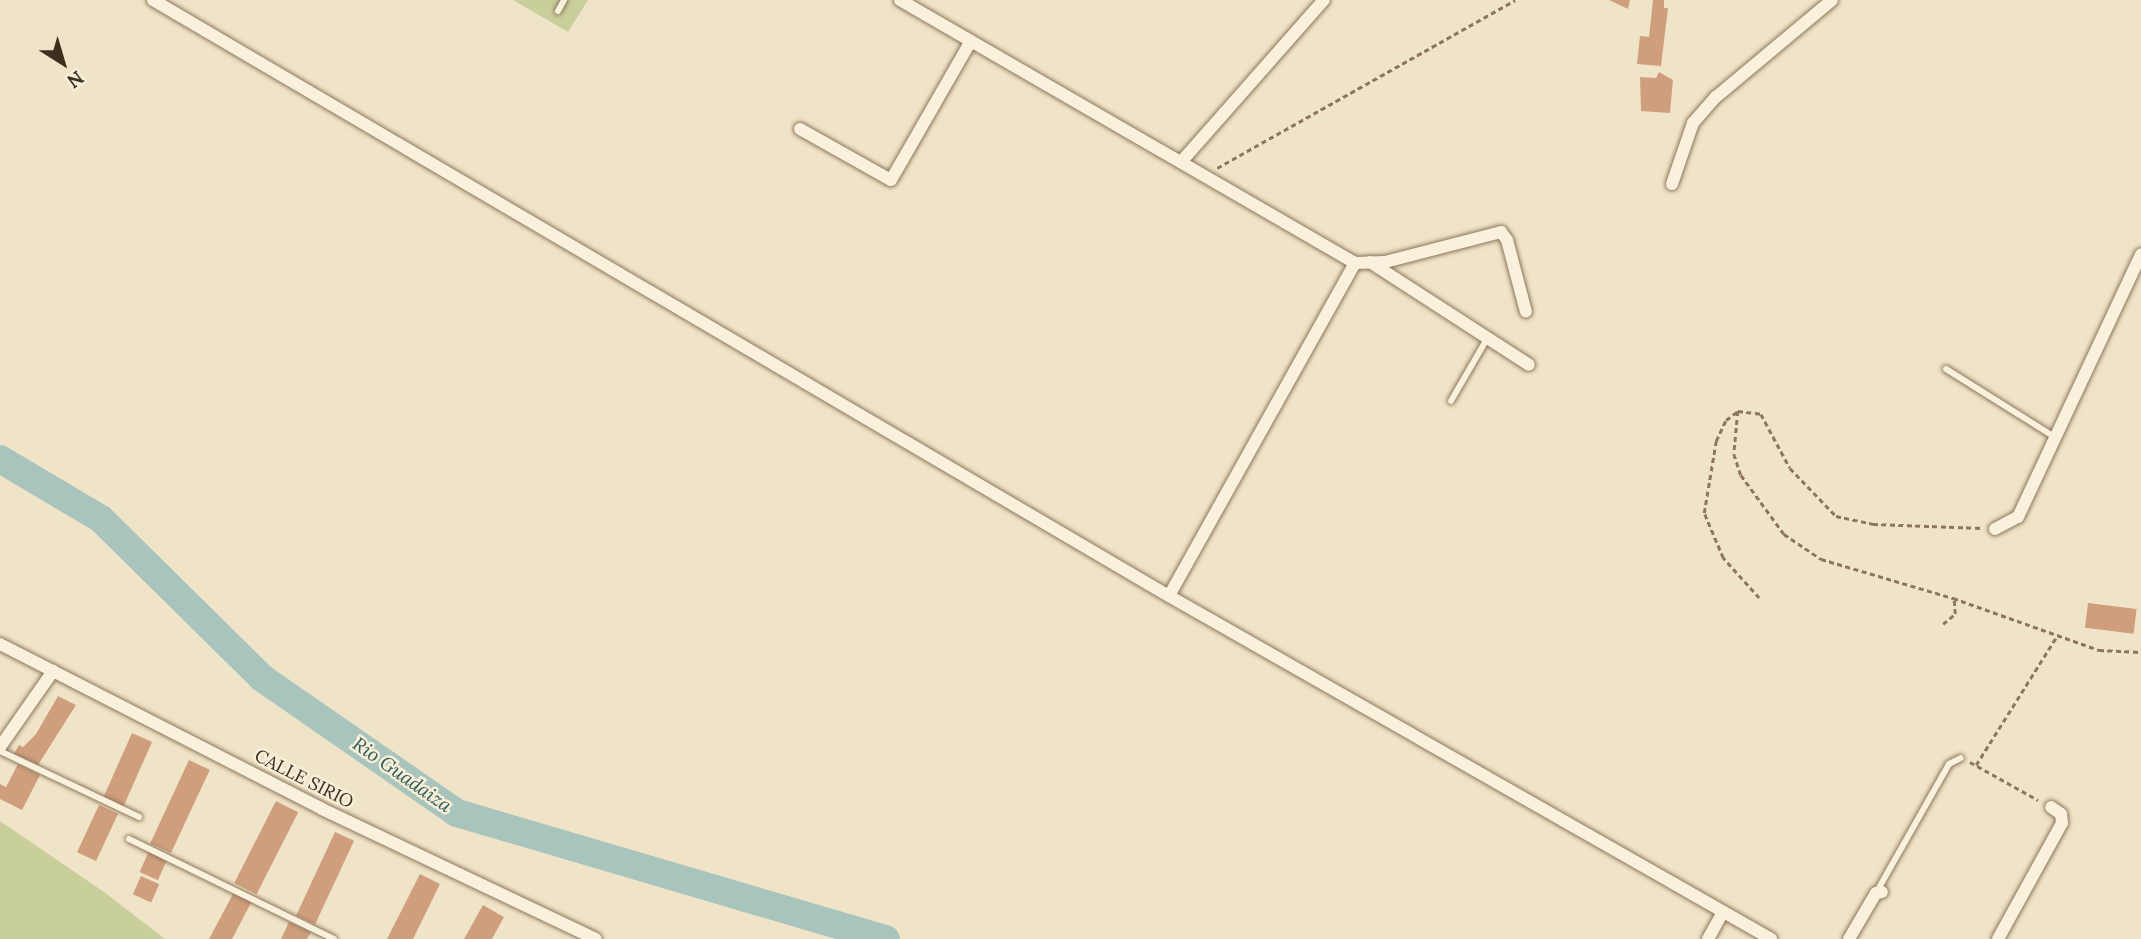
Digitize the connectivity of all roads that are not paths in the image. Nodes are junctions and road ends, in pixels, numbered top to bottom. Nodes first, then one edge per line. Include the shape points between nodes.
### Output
1 (153, 0) edge
2 (564, 0) edge
3 (900, 0) edge
4 (1324, 0) edge
5 (1832, 0) edge
6 (558, 11) dead end
7 (971, 41) junction
8 (800, 129) dead end
9 (1181, 162) junction
10 (1672, 184) dead end
11 (2141, 254) edge
12 (1370, 262) junction
13 (1355, 263) junction
14 (1526, 312) dead end
15 (1487, 339) junction
16 (1529, 365) dead end
17 (1946, 369) dead end
18 (1451, 401) dead end
19 (2055, 437) junction
20 (1996, 529) road end
21 (1169, 596) junction
22 (0, 645) edge
23 (53, 671) junction
24 (0, 749) edge
25 (1961, 758) road end
26 (2051, 807) road end
27 (139, 817) dead end
28 (129, 839) dead end
29 (1878, 893) joint
30 (1723, 912) junction
31 (334, 939) edge
32 (596, 939) edge
33 (1708, 939) edge
34 (1770, 939) edge
35 (1849, 939) edge
36 (1997, 939) edge

1 - 21 street
2 - 6 lane
3 - 7 street
4 - 9 street
5 - 10 street via 1716,97 1693,123
7 - 8 street via 891,180
7 - 9 street
9 - 13 street
11 - 19 street
12 - 13 street
12 - 14 street via 1501,232
12 - 15 street
13 - 21 street
15 - 16 street
15 - 18 lane
17 - 19 lane
19 - 20 street via 2018,517
21 - 30 street
22 - 23 street, CALLE SIRIO
23 - 24 street
23 - 32 street, CALLE SIRIO via 322,808
24 - 27 lane
25 - 29 lane via 1949,764
26 - 36 street via 2062,814 2062,823
28 - 31 lane
29 - 35 street
30 - 33 street
30 - 34 street

